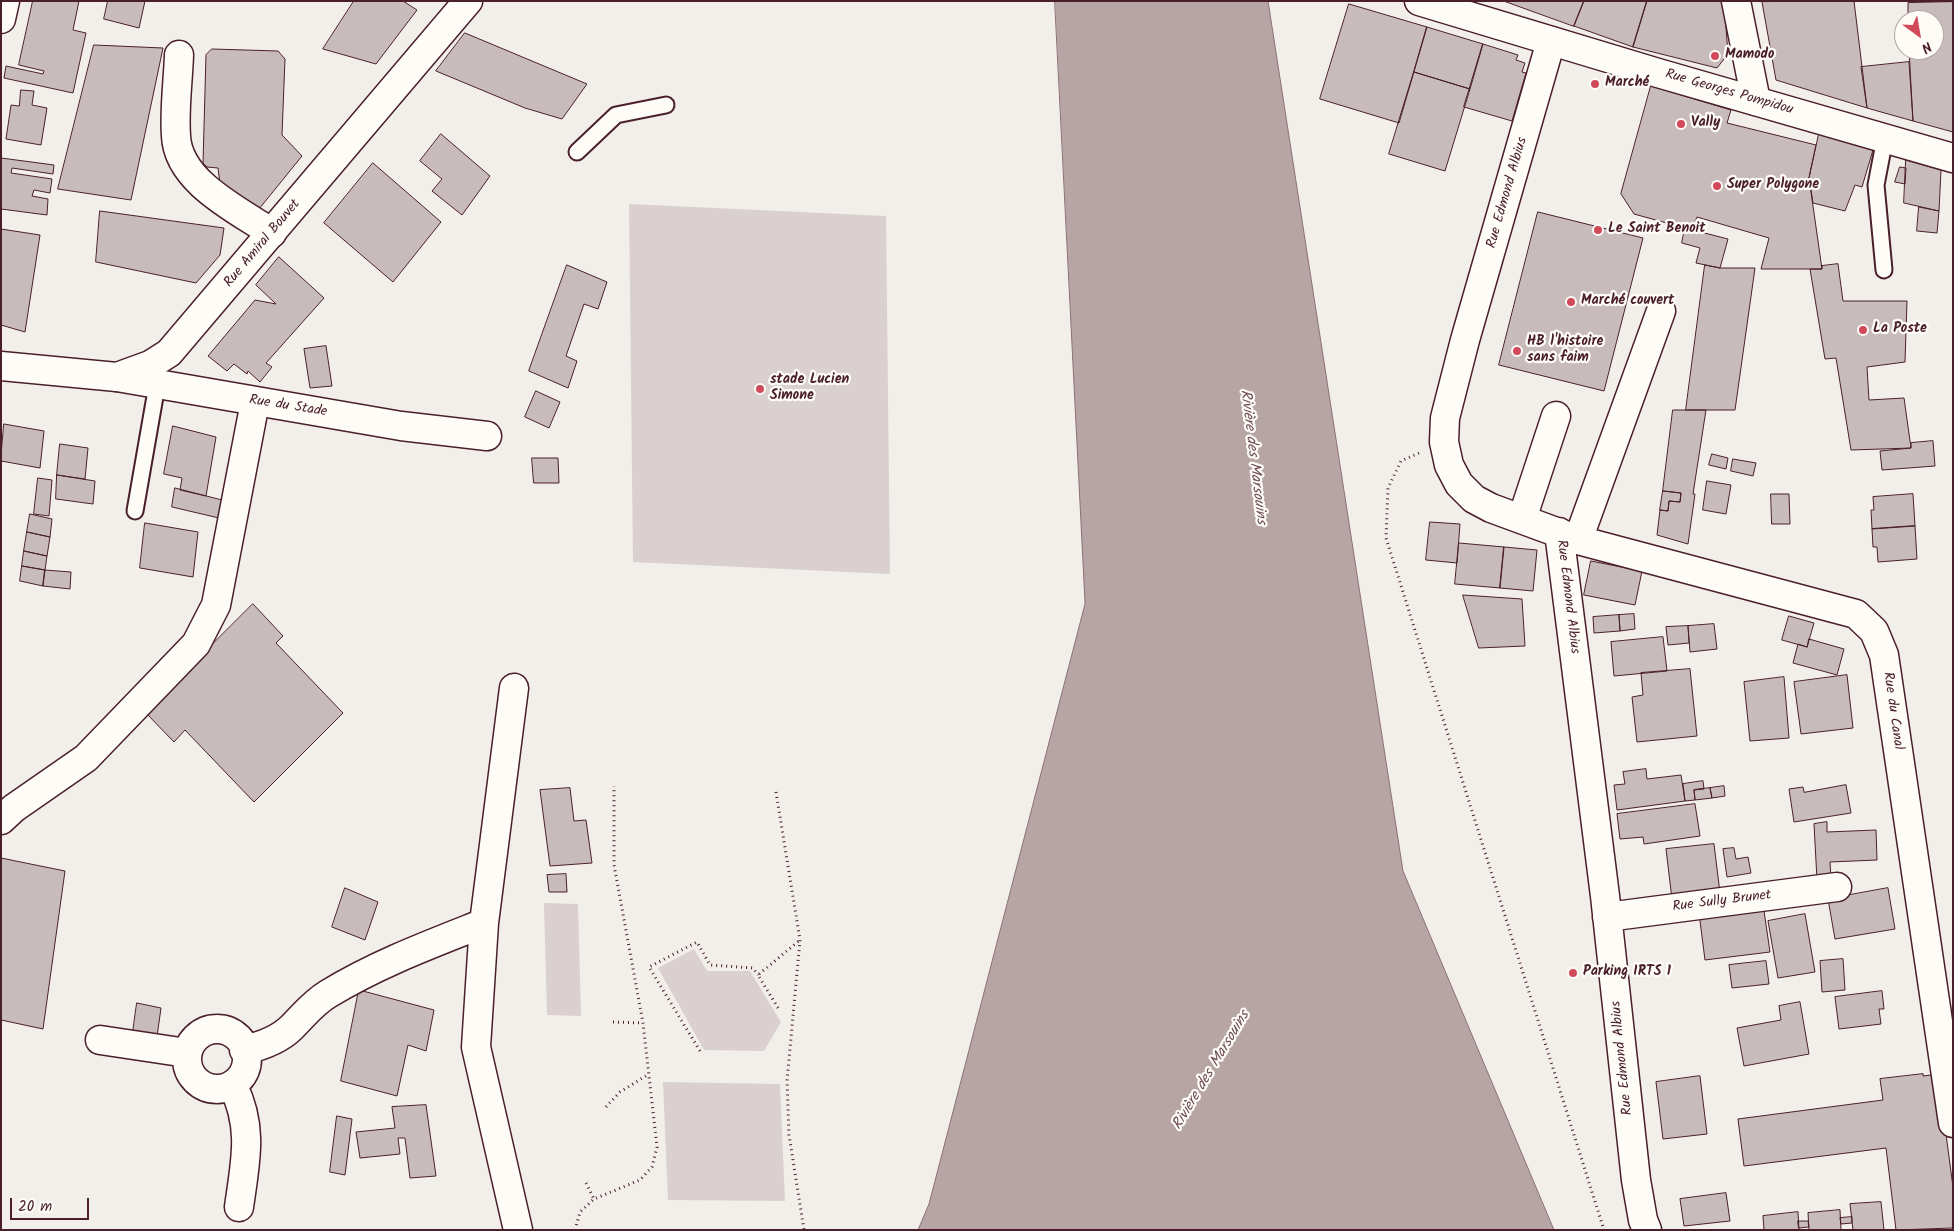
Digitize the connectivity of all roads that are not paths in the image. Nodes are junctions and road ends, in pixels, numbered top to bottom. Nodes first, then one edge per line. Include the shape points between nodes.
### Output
1 (5, 1) edge
2 (468, 1) edge
3 (1418, 1) edge
4 (1736, 1) edge
5 (1, 19) edge
6 (1551, 41) junction
7 (178, 55) dead end
8 (1756, 101) junction
9 (666, 105) dead end
10 (1885, 138) junction
11 (577, 152) dead end
12 (1953, 158) edge
13 (272, 233) junction
14 (1884, 270) dead end
15 (1661, 310) dead end
16 (1, 366) edge
17 (117, 377) junction
18 (157, 384) junction
19 (255, 402) junction
20 (1556, 416) dead end
21 (487, 436) dead end
22 (135, 511) dead end
23 (1522, 519) junction
24 (1568, 536) junction
25 (514, 688) dead end
26 (1, 820) edge
27 (1837, 887) dead end
28 (1607, 917) junction
29 (484, 923) junction
30 (100, 1040) dead end
31 (244, 1050) junction
32 (187, 1053) junction
33 (233, 1086) junction
34 (1953, 1123) edge
35 (239, 1207) dead end
36 (518, 1230) edge
37 (1647, 1230) edge

1 - 5 street
2 - 13 street, Rue Amiral Bouvet
3 - 6 street, Rue Georges Pompidou
4 - 8 street
6 - 8 street, Rue Georges Pompidou
6 - 23 street, Rue Edmond Albius via 1445,418 1446,453 1459,484 1491,508
7 - 13 street via 176,138 182,160 194,180
8 - 10 street, Rue Georges Pompidou
9 - 11 lane via 616,115
10 - 12 street, Rue Georges Pompidou
10 - 14 lane via 1876,185
13 - 17 street, Rue Amiral Bouvet via 169,353 150,365
15 - 24 street
16 - 17 street, Rue Amiral Bouvet
17 - 18 street, Rue du Stade
18 - 19 street, Rue du Stade
18 - 22 lane
19 - 21 street, Rue du Stade via 401,426
19 - 26 street via 216,605 196,644 86,758
20 - 23 street
23 - 24 street, Rue Edmond Albius
24 - 28 street, Rue Edmond Albius
24 - 34 street, Rue du Canal via 1856,614 1874,631 1884,655
25 - 29 street
27 - 28 street, Rue Sully Brunet
28 - 37 street, Rue Edmond Albius via 1636,1180
29 - 31 street via 381,966 316,1002 277,1038
29 - 36 street via 476,1047
30 - 32 street
31 - 32 street via 231,1033 219,1028 207,1029 197,1035
31 - 33 street via 246,1066 242,1077
32 - 33 street via 187,1063 197,1081 208,1088 221,1090
33 - 35 street via 242,1104 247,1144

